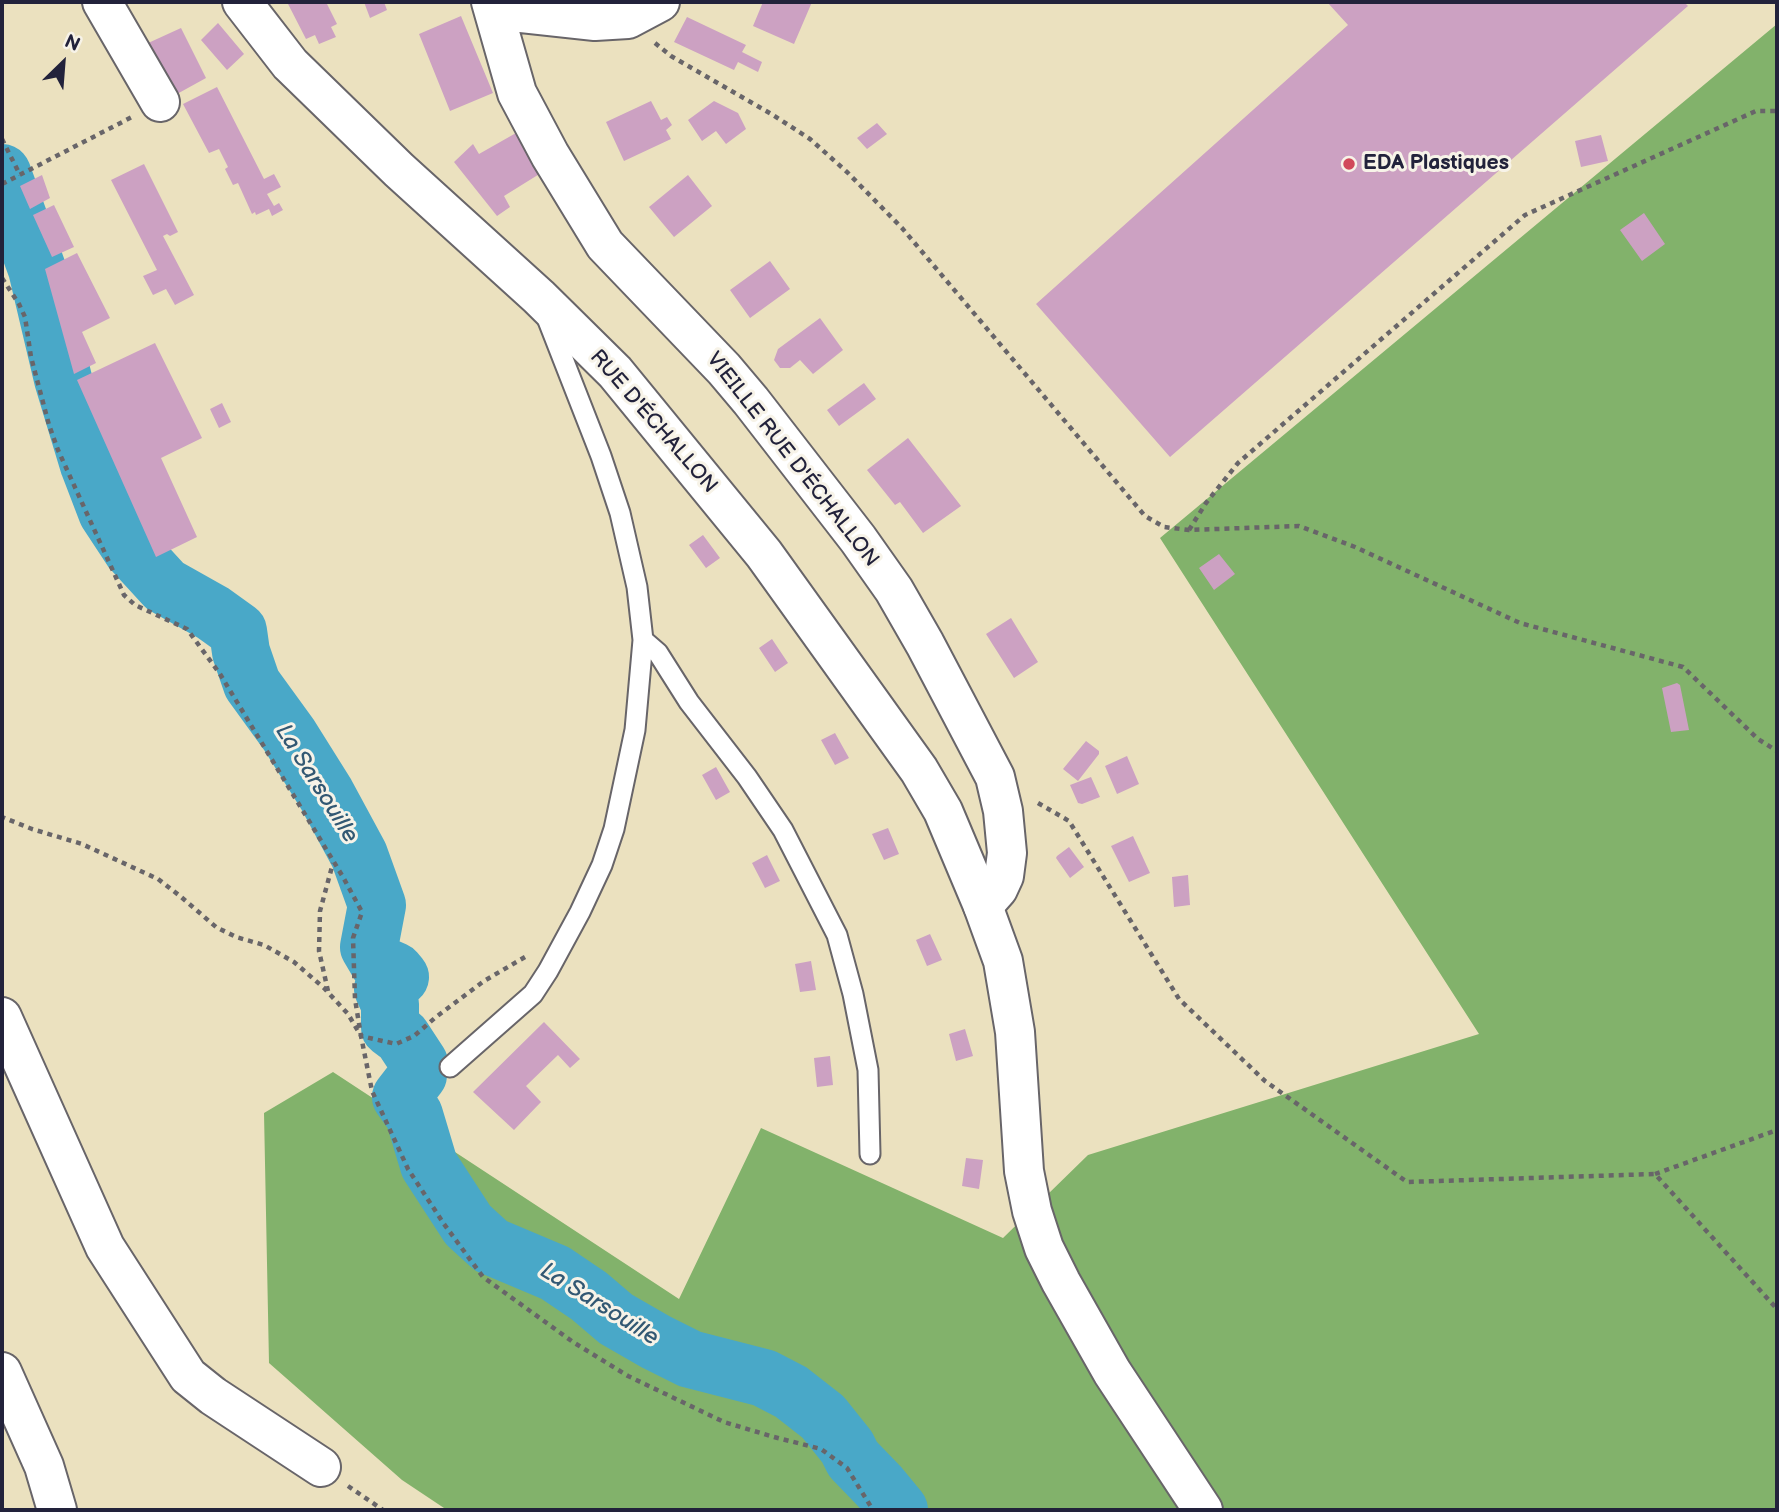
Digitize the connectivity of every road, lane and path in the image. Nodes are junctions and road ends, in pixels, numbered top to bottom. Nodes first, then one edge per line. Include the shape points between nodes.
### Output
1 (102, 2) edge
2 (242, 2) edge
3 (493, 6) edge
4 (644, 10) edge
5 (160, 102) joint
6 (1777, 111) edge
7 (2, 139) edge
8 (18, 176) junction
9 (2, 184) edge
10 (2, 278) edge
11 (539, 297) junction
12 (1189, 530) junction
13 (643, 640) junction
14 (1777, 751) edge
15 (995, 777) junction
16 (2, 817) edge
17 (334, 862) junction
18 (983, 906) junction
19 (530, 954) dead end
20 (329, 994) junction
21 (2, 1017) edge
22 (361, 1036) junction
23 (450, 1066) dead end
24 (1777, 1130) edge
25 (870, 1154) dead end
26 (1654, 1174) junction
27 (1777, 1308) edge
28 (2, 1371) edge
29 (321, 1467) joint
30 (57, 1510) edge
31 (383, 1510) edge
32 (873, 1510) edge
33 (1203, 1510) edge

1 - 5 street
2 - 11 street, RUE D'ÉCHALLON via 290,64
3 - 4 street via 596,21
3 - 15 street, VIEILLE RUE D'ÉCHALLON via 517,93 605,245 730,377 858,539 894,590
4 - 12 path via 671,57 810,139 846,172 902,229 1145,516 1164,527
5 - 8 path
6 - 12 path via 1756,111 1525,215 1238,463
7 - 8 path
8 - 9 path
10 - 17 path via 25,317 31,356 58,450 124,595 135,605 187,629 220,674
11 - 13 lane via 620,513 637,587
11 - 18 street, RUE D'ÉCHALLON via 615,372 780,576 919,770 943,811
12 - 14 path via 1299,526 1520,623 1683,667 1758,739
13 - 23 lane via 635,730 602,864 533,994
13 - 25 lane via 659,653 689,702 783,830 837,935 868,1070
15 - 18 street, VIEILLE RUE D'ÉCHALLON via 1007,853 1004,876
15 - 26 path via 1069,821 1179,999 1265,1081 1407,1182
16 - 20 path via 82,844 158,879 216,927 294,962
17 - 20 path via 320,911 319,951
17 - 22 path via 362,912 353,938
18 - 33 street, RUE D'ÉCHALLON via 1003,961 1015,1032 1024,1171 1044,1248 1112,1372
19 - 22 path via 484,981 414,1036 396,1044
20 - 22 path
21 - 29 street via 105,1247 188,1376
22 - 32 path via 372,1091 408,1169 483,1277 628,1376 724,1422 821,1449 847,1468
24 - 26 path
26 - 27 path
28 - 30 street via 44,1466
29 - 31 path

